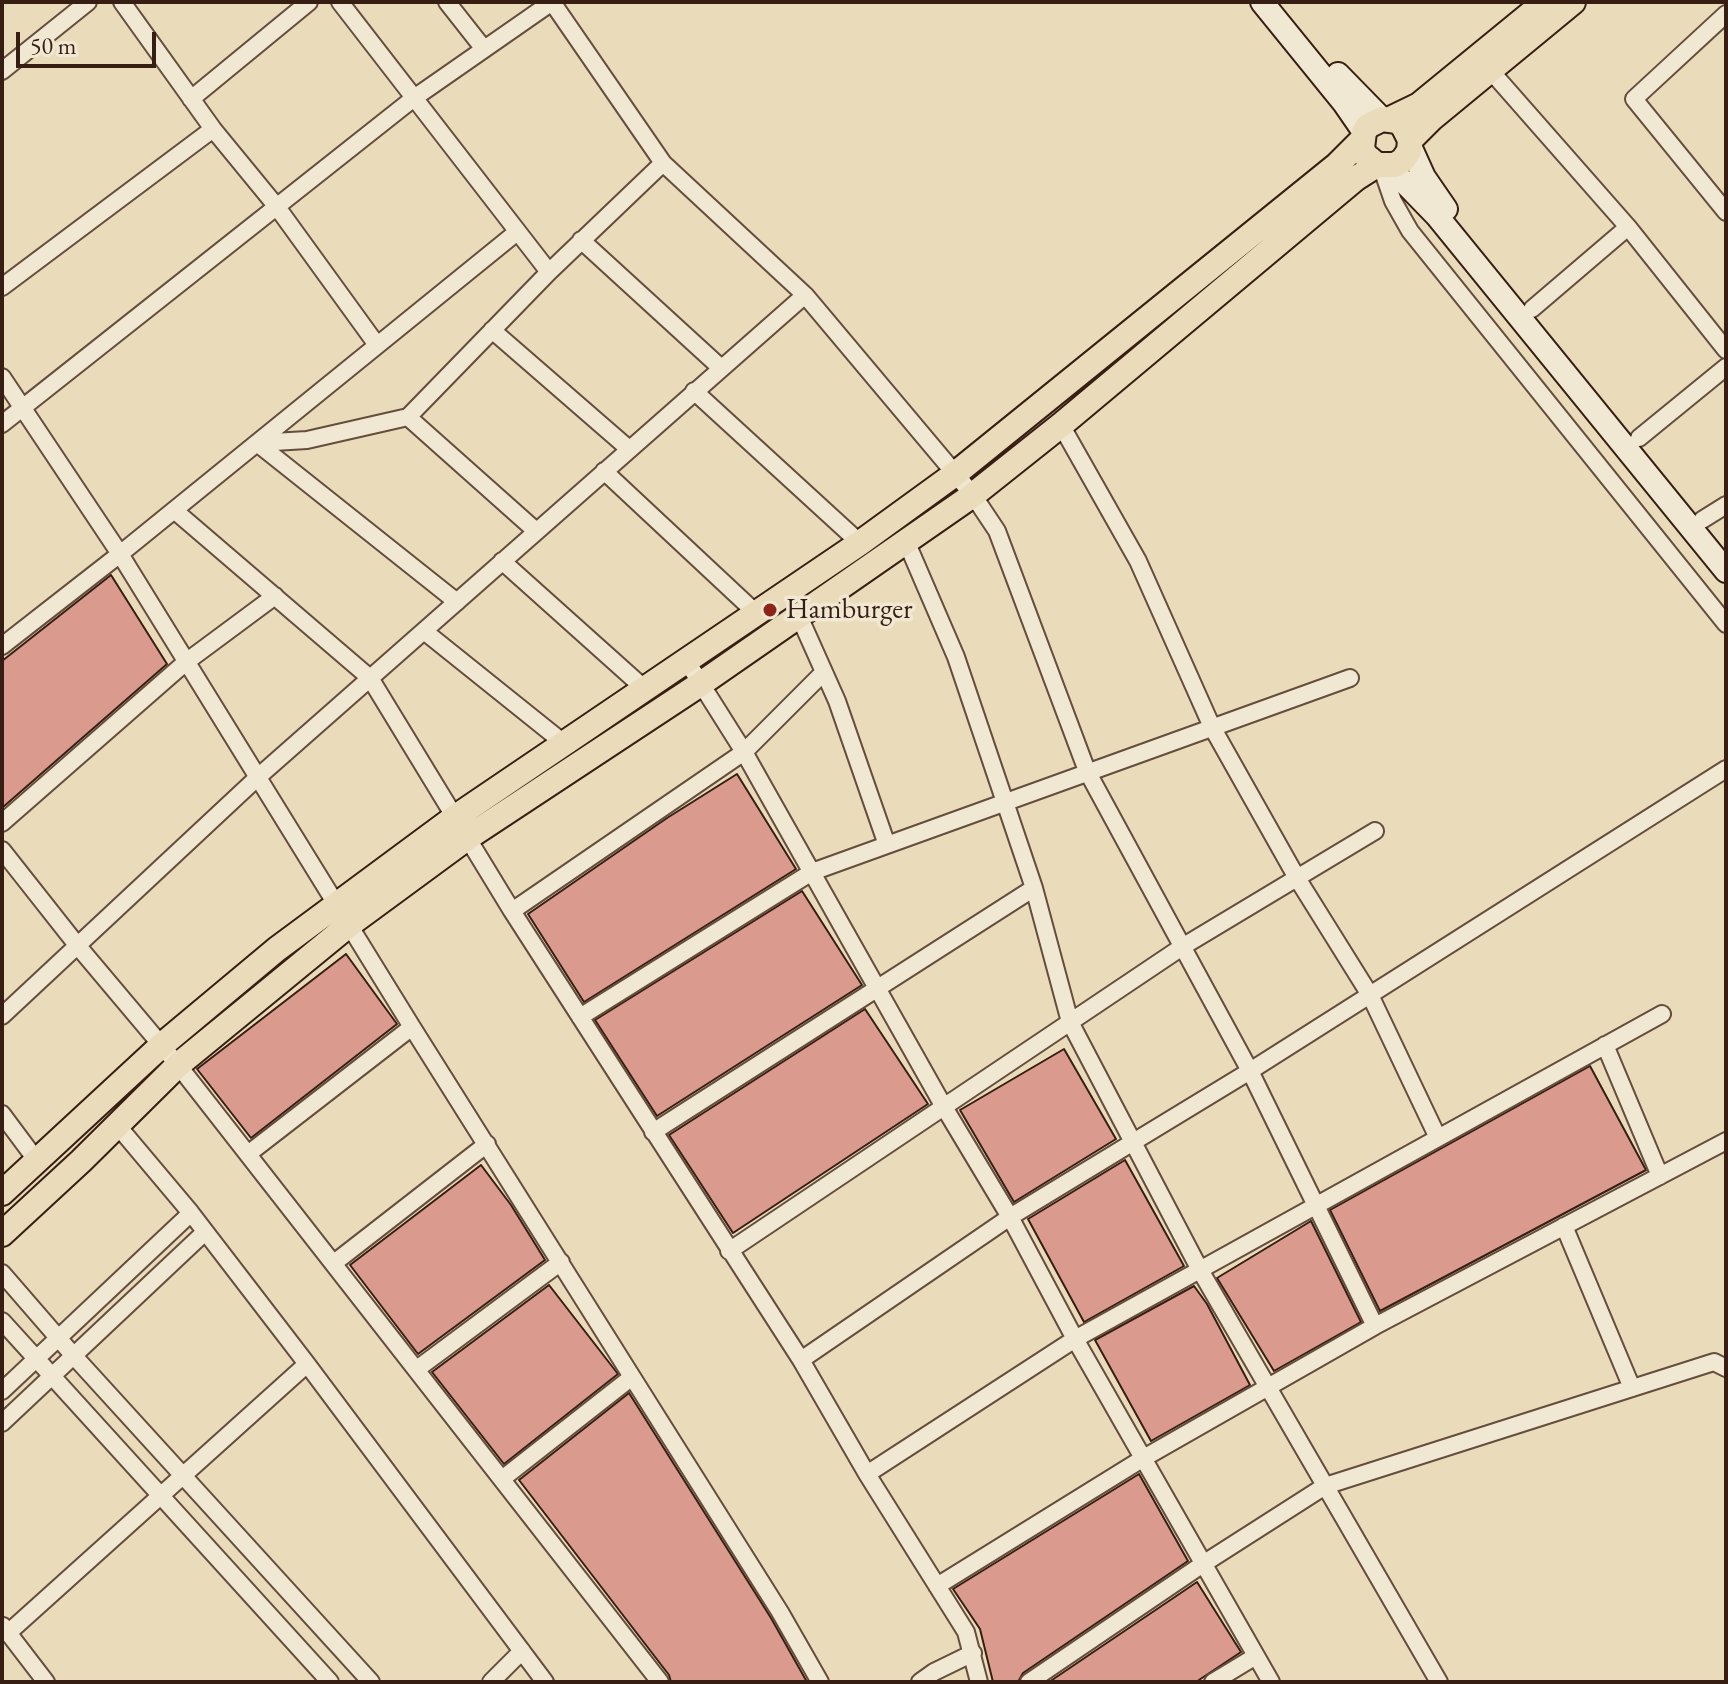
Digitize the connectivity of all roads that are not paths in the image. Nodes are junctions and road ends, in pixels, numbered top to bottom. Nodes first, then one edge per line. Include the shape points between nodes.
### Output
1 (88, 2) edge
2 (122, 2) edge
3 (309, 2) edge
4 (340, 2) edge
5 (447, 2) edge
6 (552, 2) edge
7 (1262, 2) edge
8 (1279, 2) edge
9 (1545, 2) edge
10 (1573, 2) edge
11 (1726, 14) edge
12 (484, 49) junction
13 (1490, 70) junction
14 (2, 71) edge
15 (414, 98) junction
16 (191, 99) junction
17 (1374, 128) junction
18 (213, 129) junction
19 (1410, 143) junction
20 (663, 163) junction
21 (1381, 166) junction
22 (277, 207) junction
23 (1726, 212) edge
24 (1628, 227) junction
25 (517, 232) junction
26 (581, 240) junction
27 (1252, 250) junction
28 (549, 272) junction
29 (2, 287) edge
30 (805, 295) junction
31 (1532, 309) junction
32 (492, 330) junction
33 (377, 345) junction
34 (1726, 350) edge
35 (1726, 367) edge
36 (721, 368) junction
37 (2, 377) edge
38 (694, 391) junction
39 (22, 407) junction
40 (408, 417) junction
41 (2, 424) edge
42 (1061, 425) junction
43 (1639, 438) junction
44 (257, 443) junction
45 (629, 449) junction
46 (604, 471) junction
47 (955, 474) junction
48 (973, 495) junction
49 (1726, 505) edge
50 (174, 510) junction
51 (1702, 520) junction
52 (536, 531) junction
53 (906, 541) junction
54 (860, 543) junction
55 (1726, 550) edge
56 (120, 554) junction
57 (502, 561) junction
58 (1726, 571) edge
59 (275, 596) junction
60 (457, 602) junction
61 (756, 613) junction
62 (799, 616) junction
63 (1726, 624) edge
64 (424, 631) junction
65 (2, 646) edge
66 (686, 660) junction
67 (186, 662) junction
68 (824, 672) junction
69 (370, 678) junction
70 (1350, 678) dead end
71 (702, 683) junction
72 (646, 690) junction
73 (1212, 727) junction
74 (565, 744) junction
75 (744, 752) junction
76 (1726, 769) edge
77 (1087, 771) junction
78 (258, 777) junction
79 (1003, 802) junction
80 (2, 823) edge
81 (461, 828) junction
82 (1375, 831) dead end
83 (887, 845) junction
84 (2, 850) edge
85 (812, 872) junction
86 (1297, 878) junction
87 (1034, 888) junction
88 (335, 904) junction
89 (512, 911) junction
90 (350, 924) junction
91 (77, 945) junction
92 (1182, 947) junction
93 (876, 987) junction
94 (1370, 995) junction
95 (1662, 1014) dead end
96 (2, 1016) edge
97 (580, 1017) junction
98 (1070, 1022) junction
99 (412, 1027) junction
100 (162, 1045) junction
101 (1605, 1045) junction
102 (178, 1065) junction
103 (1250, 1071) junction
104 (944, 1107) junction
105 (2, 1114) edge
106 (117, 1125) junction
107 (653, 1132) junction
108 (1438, 1138) junction
109 (1726, 1141) edge
110 (1132, 1143) junction
111 (487, 1144) junction
112 (248, 1154) junction
113 (37, 1161) junction
114 (1660, 1176) junction
115 (2, 1193) edge
116 (1314, 1207) junction
117 (191, 1213) junction
118 (1010, 1217) junction
119 (1564, 1226) junction
120 (205, 1232) junction
121 (2, 1234) edge
122 (729, 1251) junction
123 (561, 1262) junction
124 (334, 1263) junction
125 (1200, 1270) junction
126 (2, 1273) edge
127 (2, 1321) edge
128 (1375, 1326) junction
129 (58, 1338) junction
130 (1075, 1339) junction
131 (73, 1355) junction
132 (37, 1359) junction
133 (801, 1360) junction
134 (307, 1364) junction
135 (1726, 1368) edge
136 (417, 1369) junction
137 (52, 1375) junction
138 (632, 1377) junction
139 (1267, 1388) junction
140 (1632, 1388) junction
141 (2, 1391) edge
142 (2, 1423) edge
143 (1142, 1459) junction
144 (867, 1474) junction
145 (184, 1475) junction
146 (502, 1479) junction
147 (1325, 1486) junction
148 (161, 1498) junction
149 (1203, 1564) junction
150 (937, 1586) junction
151 (5, 1629) edge
152 (522, 1651) junction
153 (973, 1653) junction
154 (1256, 1656) junction
155 (46, 1682) edge
156 (330, 1682) edge
157 (371, 1682) edge
158 (491, 1682) edge
159 (545, 1682) edge
160 (660, 1682) edge
161 (820, 1682) edge
162 (920, 1682) edge
163 (979, 1682) edge
164 (1029, 1682) edge
165 (1213, 1682) edge
166 (1271, 1682) edge
167 (1439, 1682) edge

1 - 14 street
2 - 16 street
3 - 16 street
4 - 15 street
5 - 12 street
6 - 12 street
6 - 20 street
7 - 17 street via 1344,103
8 - 17 street via 1347,84
9 - 17 main road via 1419,105
10 - 13 main road
11 - 23 street via 1634,99
12 - 15 street
13 - 19 main road
13 - 24 street
15 - 22 street
15 - 25 street
16 - 18 street
17 - 19 main road via 1403,126
17 - 21 main road via 1365,155
17 - 27 main road
18 - 22 street
18 - 29 street
19 - 21 main road via 1403,160
19 - 31 street via 1433,191
20 - 26 street
20 - 30 street
21 - 27 main road
21 - 58 street via 1437,216
21 - 63 street via 1410,231
22 - 33 street
22 - 39 street
24 - 31 street
24 - 34 street
25 - 28 street
25 - 33 street
26 - 28 street
26 - 36 street
27 - 42 main road
27 - 47 main road
28 - 32 street
30 - 36 street
30 - 47 street
31 - 43 street
32 - 40 street
32 - 45 street
33 - 44 street
35 - 43 street
36 - 38 street
37 - 39 street
38 - 45 street
38 - 54 street
39 - 41 street
39 - 56 street
40 - 44 street via 307,440
40 - 52 street
42 - 48 main road
42 - 73 street via 1138,561
43 - 51 street
44 - 50 street
44 - 60 street
45 - 46 street
46 - 52 street
46 - 61 street
47 - 48 street
47 - 54 main road
48 - 53 main road
48 - 77 street via 997,531
49 - 51 street
50 - 56 street
50 - 59 street
51 - 55 street
52 - 57 street
53 - 62 main road
53 - 79 street via 956,657
54 - 61 main road
56 - 65 street
56 - 67 street
57 - 60 street
57 - 72 street
59 - 67 street
59 - 69 street
60 - 64 street
61 - 66 main road
62 - 68 street
62 - 71 main road
64 - 69 street
64 - 74 street
66 - 71 street
66 - 72 main road
67 - 78 street
67 - 80 street
68 - 75 street
68 - 83 street
69 - 78 street
69 - 81 street
70 - 73 street
71 - 75 street
71 - 81 main road
72 - 74 main road
73 - 77 street
73 - 86 street
74 - 81 main road
75 - 85 street
75 - 89 street
76 - 94 street
77 - 79 street
77 - 92 street
78 - 88 street
78 - 91 street
79 - 83 street
79 - 87 street
81 - 88 main road
81 - 89 street
81 - 90 main road
82 - 86 street
83 - 85 street
84 - 91 street
85 - 93 street
85 - 97 street
86 - 92 street
86 - 94 street
87 - 93 street
87 - 98 street
88 - 90 street
88 - 100 main road
89 - 97 street
90 - 99 street
90 - 102 main road
91 - 96 street
91 - 100 street
92 - 98 street
92 - 103 street
93 - 104 street
93 - 107 street
94 - 103 street
94 - 108 street
95 - 101 street
97 - 107 street
98 - 104 street
98 - 110 street
99 - 111 street
99 - 112 street
100 - 102 street
100 - 113 main road
101 - 108 street
101 - 114 street
102 - 106 main road
102 - 112 street
103 - 110 street
103 - 116 street
104 - 118 street
104 - 122 street
105 - 113 street
106 - 117 street
106 - 121 main road
107 - 122 street
108 - 116 street
109 - 114 street
110 - 118 street
110 - 125 street
111 - 123 street
111 - 124 street
112 - 124 street
113 - 115 main road
114 - 119 street
116 - 125 street
116 - 128 street
117 - 120 street
117 - 129 street
118 - 130 street
118 - 133 street
119 - 128 street
119 - 140 street
120 - 131 street
120 - 134 street
122 - 133 street
123 - 136 street
123 - 138 street
124 - 136 street
125 - 130 street
125 - 139 street
126 - 129 street
127 - 132 street
128 - 139 street
129 - 131 street
129 - 132 street
130 - 143 street
130 - 144 street
131 - 137 street
131 - 145 street
132 - 137 street
132 - 141 street
133 - 144 street
134 - 145 street
134 - 152 street
135 - 140 street via 1714,1362
136 - 146 street
137 - 142 street
137 - 148 street
138 - 146 street
138 - 161 street
139 - 143 street
139 - 147 street
140 - 147 street
143 - 149 street
143 - 150 street
144 - 150 street
145 - 148 street
145 - 157 street
146 - 160 street
147 - 149 street
147 - 167 street
148 - 151 street
148 - 156 street
149 - 154 street
149 - 164 street
150 - 153 street
151 - 155 street
152 - 158 street
152 - 159 street
153 - 162 street
153 - 163 street
154 - 165 street
154 - 166 street

